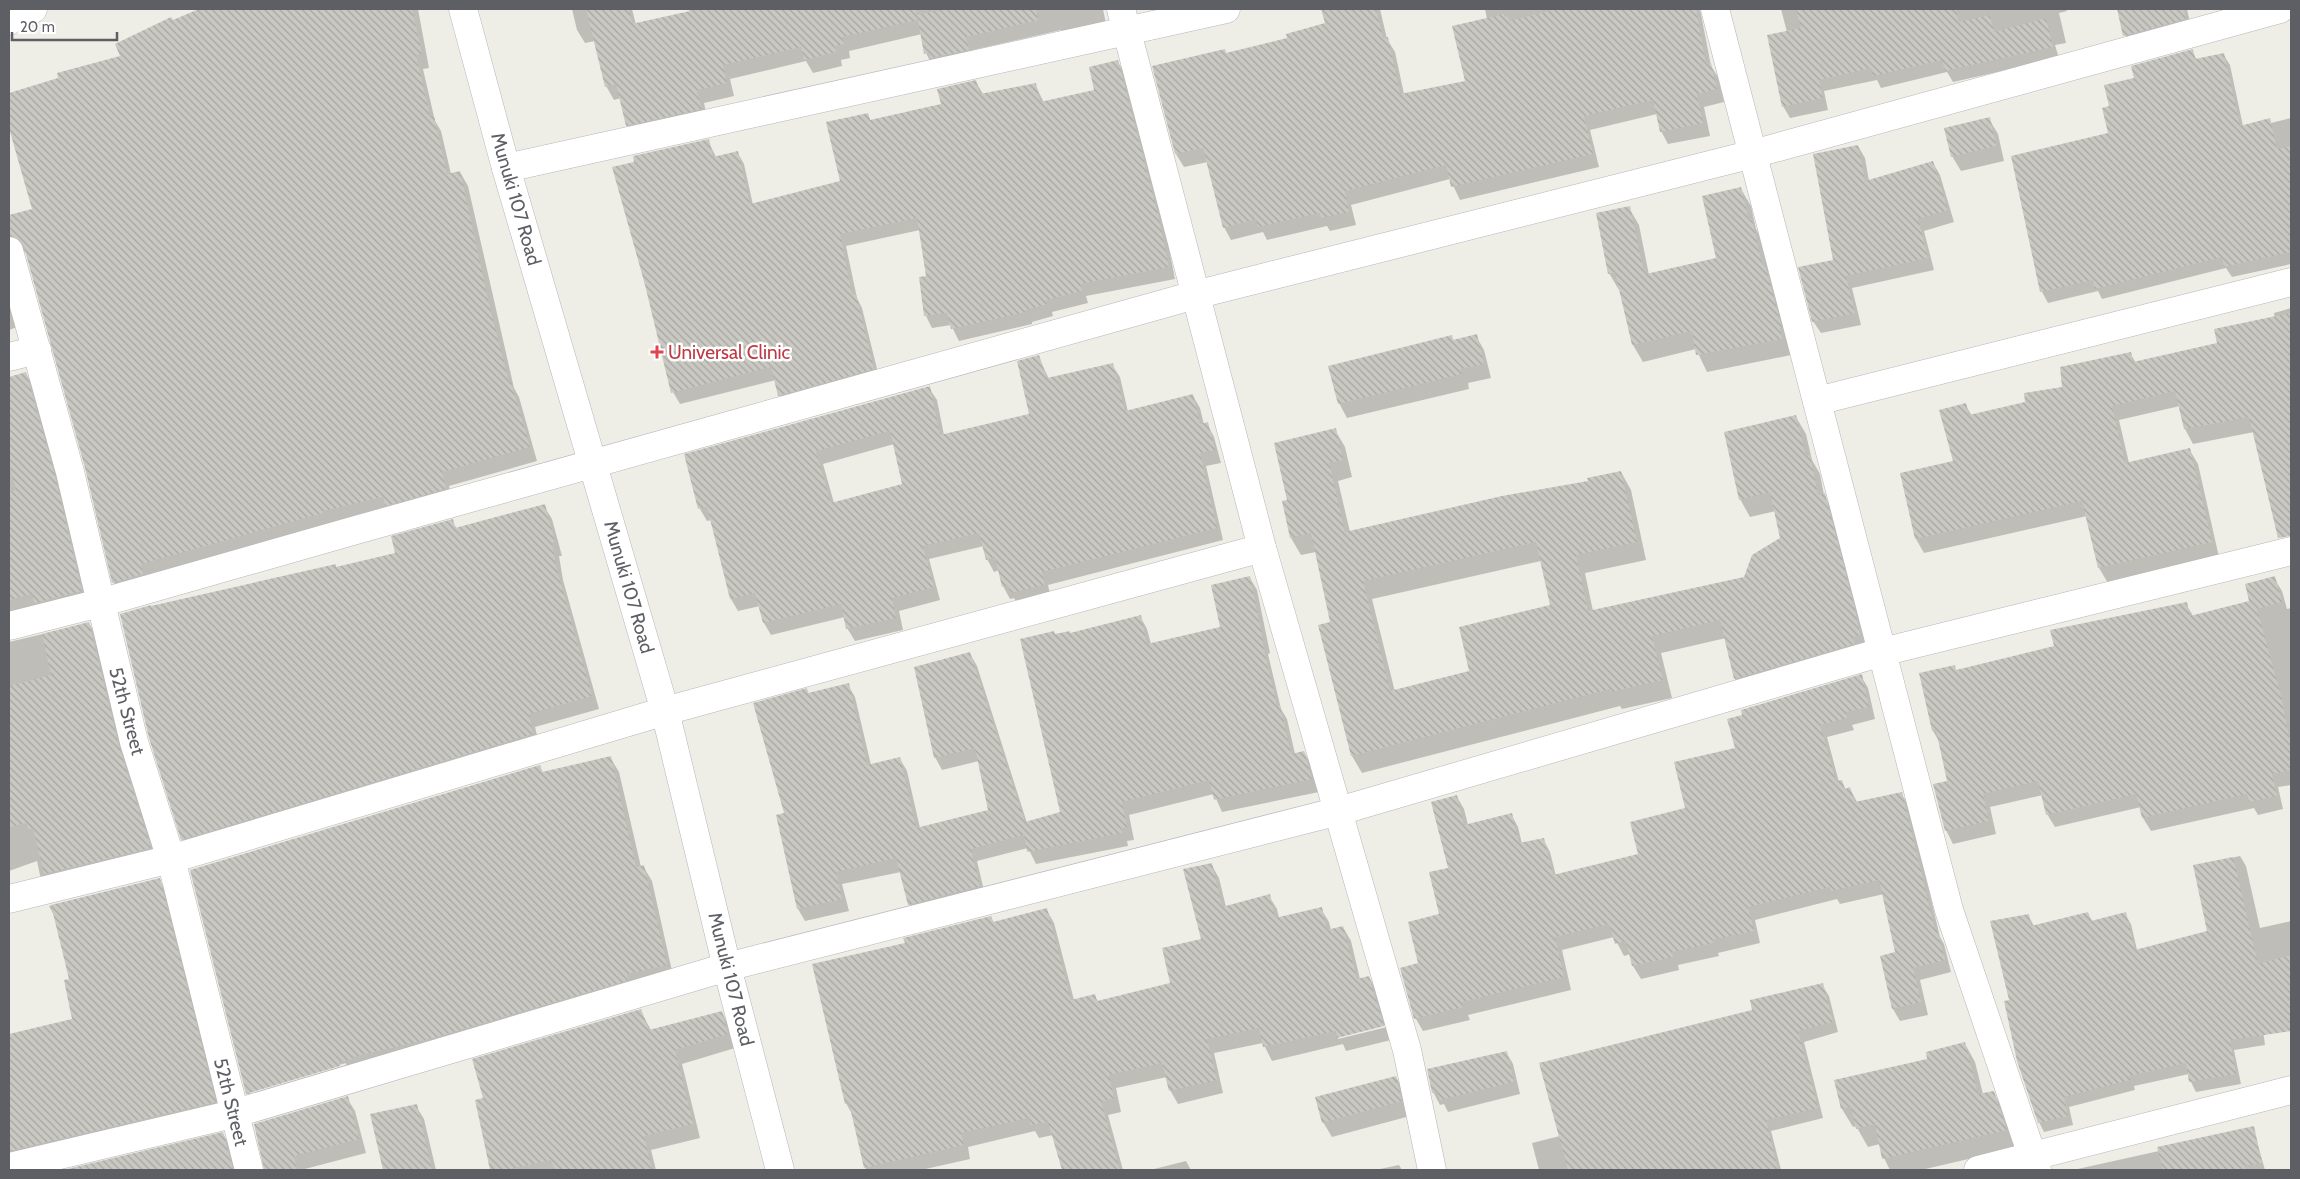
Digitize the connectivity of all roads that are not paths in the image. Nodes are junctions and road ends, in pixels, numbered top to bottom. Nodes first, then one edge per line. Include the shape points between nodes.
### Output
1 (33, 9) edge
2 (463, 9) edge
3 (1226, 9) edge
4 (1715, 9) edge
5 (2280, 9) edge
6 (1124, 20) edge
7 (9, 21) edge
8 (1753, 154) junction
9 (506, 168) junction
10 (9, 251) edge
11 (2291, 282) edge
12 (1195, 295) junction
13 (36, 350) junction
14 (9, 357) edge
15 (1817, 401) junction
16 (594, 463) junction
17 (1262, 548) junction
18 (2291, 551) edge
19 (100, 604) junction
20 (9, 626) edge
21 (1882, 652) junction
22 (665, 711) junction
23 (1339, 811) junction
24 (171, 859) junction
25 (9, 899) edge
26 (727, 967) junction
27 (2291, 1090) edge
28 (233, 1114) junction
29 (2035, 1163) edge
30 (9, 1167) edge
31 (249, 1170) edge
32 (780, 1170) edge
33 (1432, 1170) edge
34 (1978, 1170) edge

1 - 7 street
2 - 9 street, Munuki 107 Road
3 - 6 street
4 - 8 street
5 - 8 street
6 - 9 street
6 - 12 street
8 - 12 street
8 - 15 street
9 - 16 street, Munuki 107 Road
10 - 13 street, 52th Street
11 - 15 street
12 - 16 street
12 - 17 street
13 - 14 street
13 - 19 street, 52th Street via 70,472
15 - 21 street
16 - 19 street
16 - 22 street, Munuki 107 Road
17 - 22 street
17 - 23 street
18 - 21 street
19 - 20 street
19 - 24 street, 52th Street via 134,742
21 - 23 street
21 - 29 street via 1949,910
22 - 24 street
22 - 26 street, Munuki 107 Road
23 - 26 street
23 - 33 street via 1406,1050
24 - 25 street
24 - 28 street, 52th Street
26 - 28 street
26 - 32 street, Munuki 107 Road
27 - 29 street
28 - 30 street
28 - 31 street, 52th Street
29 - 34 street

